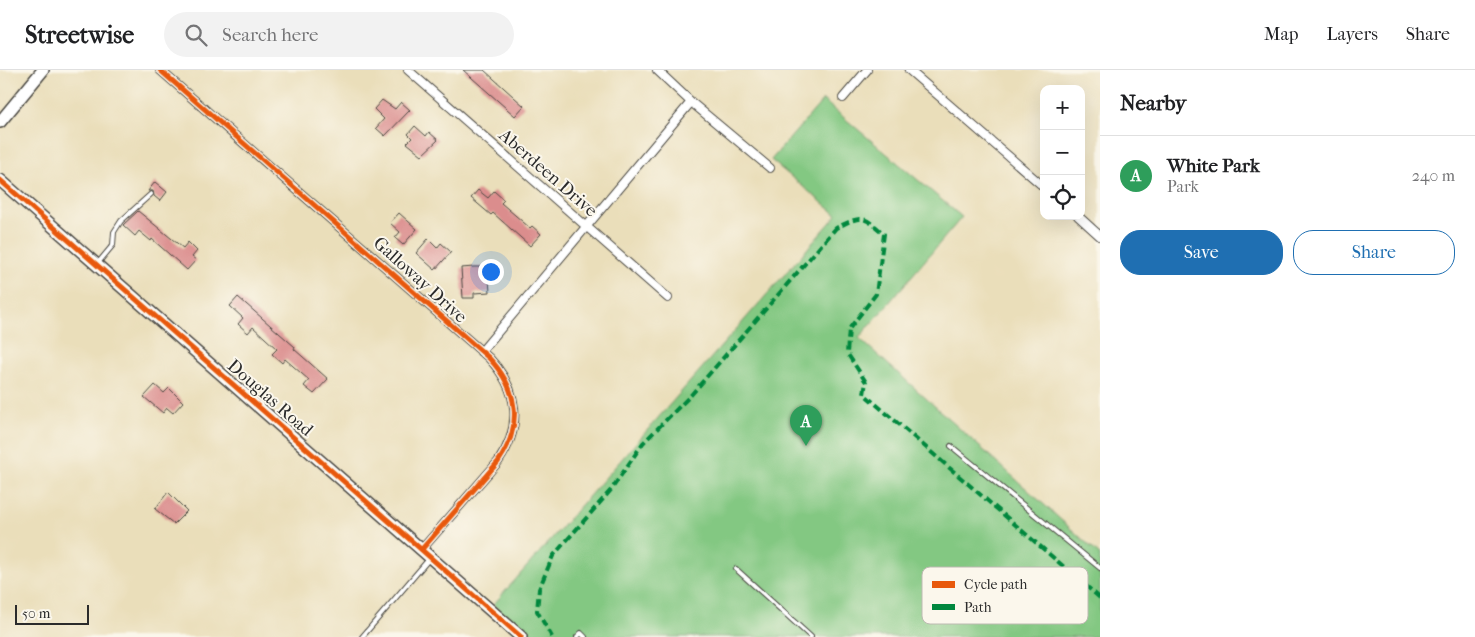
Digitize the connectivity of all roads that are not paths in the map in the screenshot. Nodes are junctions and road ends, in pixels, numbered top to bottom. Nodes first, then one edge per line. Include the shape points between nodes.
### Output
1 (43, 70) edge
2 (160, 70) edge
3 (408, 70) edge
4 (657, 70) edge
5 (866, 70) edge
6 (909, 70) edge
7 (843, 98) dead end
8 (691, 102) junction
9 (0, 122) edge
10 (770, 168) dead end
11 (0, 180) edge
12 (1040, 184) edge
13 (152, 194) dead end
14 (1082, 220) edge
15 (587, 227) junction
16 (1100, 236) edge
17 (97, 264) junction
18 (668, 298) dead end
19 (482, 352) junction
20 (950, 446) dead end
21 (426, 553) junction
22 (1100, 568) edge
23 (736, 569) dead end
24 (362, 637) edge
25 (521, 637) edge
26 (577, 637) edge
27 (585, 637) edge
28 (811, 637) edge

1 - 9 street
2 - 19 street, Galloway Drive
3 - 15 street, Aberdeen Drive
4 - 8 street
5 - 7 street
6 - 12 street
8 - 10 street
8 - 15 street
11 - 17 street, Douglas Road
13 - 17 lane via 120,221 114,232 113,245
14 - 16 street
15 - 18 street, Aberdeen Drive
15 - 19 street
17 - 21 street, Douglas Road
19 - 21 street, Galloway Drive via 495,365 513,400 516,420 513,434 498,462
20 - 22 lane
21 - 24 lane
21 - 25 street, Douglas Road
23 - 28 lane
26 - 27 lane via 581,633

